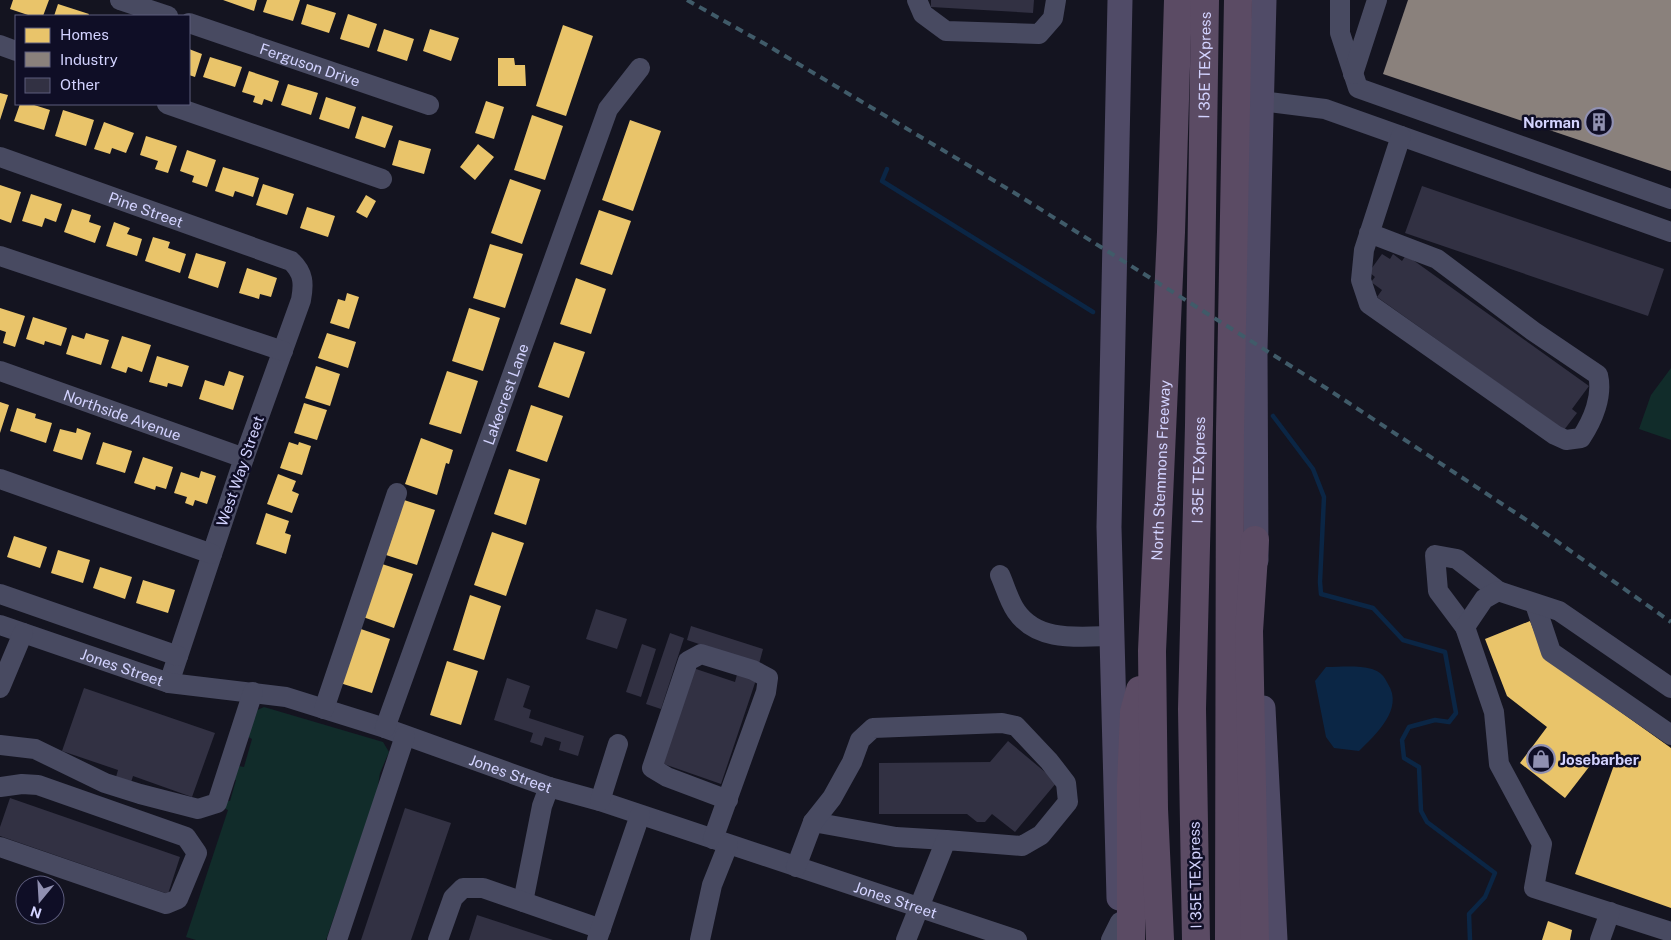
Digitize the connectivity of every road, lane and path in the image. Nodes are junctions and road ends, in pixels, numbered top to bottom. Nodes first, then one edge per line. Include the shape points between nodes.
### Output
1 (120, 0) edge
2 (917, 0) edge
3 (1056, 0) edge
4 (1120, 0) edge
5 (1178, 0) edge
6 (1204, 0) edge
7 (1238, 0) edge
8 (1264, 0) edge
9 (1340, 0) edge
10 (1377, 0) edge
11 (165, 15) edge
12 (190, 23) edge
13 (0, 45) edge
14 (15, 51) edge
15 (640, 68) dead end
16 (1353, 74) junction
17 (1261, 101) junction
18 (170, 105) edge
19 (429, 105) dead end
20 (1401, 136) junction
21 (0, 157) edge
22 (382, 179) dead end
23 (1671, 199) edge
24 (1671, 232) edge
25 (1370, 233) junction
26 (0, 256) edge
27 (292, 262) joint
28 (283, 351) junction
29 (0, 371) edge
30 (244, 458) junction
31 (0, 479) edge
32 (397, 493) dead end
33 (1255, 540) junction
34 (212, 554) junction
35 (1000, 575) dead end
36 (1498, 591) junction
37 (0, 594) edge
38 (1535, 604) junction
39 (0, 625) edge
40 (1465, 627) junction
41 (23, 633) junction
42 (1110, 636) junction
43 (1152, 651) junction
44 (178, 656) junction
45 (169, 683) junction
46 (0, 688) edge
47 (1671, 688) edge
48 (253, 692) junction
49 (324, 709) junction
50 (385, 728) junction
51 (1671, 735) edge
52 (405, 736) junction
53 (618, 744) dead end
54 (0, 745) edge
55 (550, 786) junction
56 (0, 787) edge
57 (728, 800) junction
58 (600, 801) junction
59 (640, 815) junction
60 (813, 822) junction
61 (946, 840) junction
62 (721, 842) junction
63 (0, 847) edge
64 (796, 867) junction
65 (522, 902) junction
66 (918, 908) junction
67 (1610, 912) junction
68 (1671, 932) edge
69 (599, 935) edge
70 (1121, 936) edge
71 (994, 937) edge
72 (337, 940) edge
73 (438, 940) edge
74 (700, 940) edge
75 (906, 940) edge
76 (1017, 940) edge
77 (1160, 940) edge
78 (1196, 940) edge
79 (1229, 940) edge
80 (1255, 940) edge
81 (1275, 940) edge
82 (1600, 940) edge

1 - 11 street
2 - 3 street via 923,14 946,31 1039,34 1052,18
4 - 42 main road via 1108,527
5 - 43 highway, North Stemmons Freeway
6 - 78 highway, I 35E TEXpress via 1192,709
7 - 79 highway via 1230,432
8 - 17 main road
9 - 16 street via 1340,33
10 - 16 street
12 - 19 street, Ferguson Drive
13 - 14 street
15 - 50 street, Lakecrest Lane via 608,109
16 - 23 street via 1358,88
17 - 20 street via 1325,109
17 - 33 main road via 1255,350
18 - 22 street
20 - 24 street
20 - 25 street
21 - 27 street, Pine Street
25 - 25 street via 1364,250 1362,280 1370,304 1555,435 1566,440 1581,438 1594,414 1601,386 1598,375 1437,259
26 - 28 street
27 - 28 street, West Way Street via 299,269 304,284
28 - 30 street, West Way Street
29 - 30 street, Northside Avenue
30 - 34 street, West Way Street
31 - 34 street
32 - 49 street
33 - 80 highway via 1249,631
33 - 81 main road
34 - 44 street, West Way Street
35 - 42 street via 1016,611 1034,627 1057,637
36 - 38 street
36 - 40 street via 1484,599
36 - 40 street via 1457,559 1435,555 1438,591
37 - 44 street, Jones Street
38 - 47 street via 1559,611
38 - 51 street via 1551,652
39 - 41 street, Jones Street
40 - 67 street via 1494,712 1500,764 1542,844 1534,888
41 - 45 street, Jones Street
41 - 46 street
42 - 70 main road
43 - 70 highway via 1134,712 1130,835 1133,885
43 - 77 highway, North Stemmons Freeway
44 - 45 street, West Way Street
45 - 48 street, Jones Street
48 - 49 street, Jones Street via 286,697
48 - 54 street via 217,803 198,809 105,783 35,749
49 - 50 street, Jones Street
50 - 52 street, Jones Street
52 - 55 street, Jones Street
52 - 72 street
53 - 58 street
55 - 58 street, Jones Street
55 - 65 street via 542,806
56 - 63 street via 38,785 186,837 196,853 178,899 166,904
57 - 57 street via 768,678 701,654 688,661 652,768
57 - 62 street
58 - 59 street, Jones Street
59 - 62 street, Jones Street
59 - 69 street
60 - 61 street via 896,837
60 - 61 street via 832,798 860,740 874,728 1002,723 1016,726 1066,782 1068,802 1041,836 1022,846
60 - 64 street
61 - 66 street
62 - 64 street, Jones Street
62 - 74 street
64 - 66 street, Jones Street
65 - 69 street
65 - 73 street via 482,888 463,888 453,898
66 - 71 street, Jones Street
66 - 75 street
67 - 68 street
67 - 82 street
71 - 76 street, Jones Street

